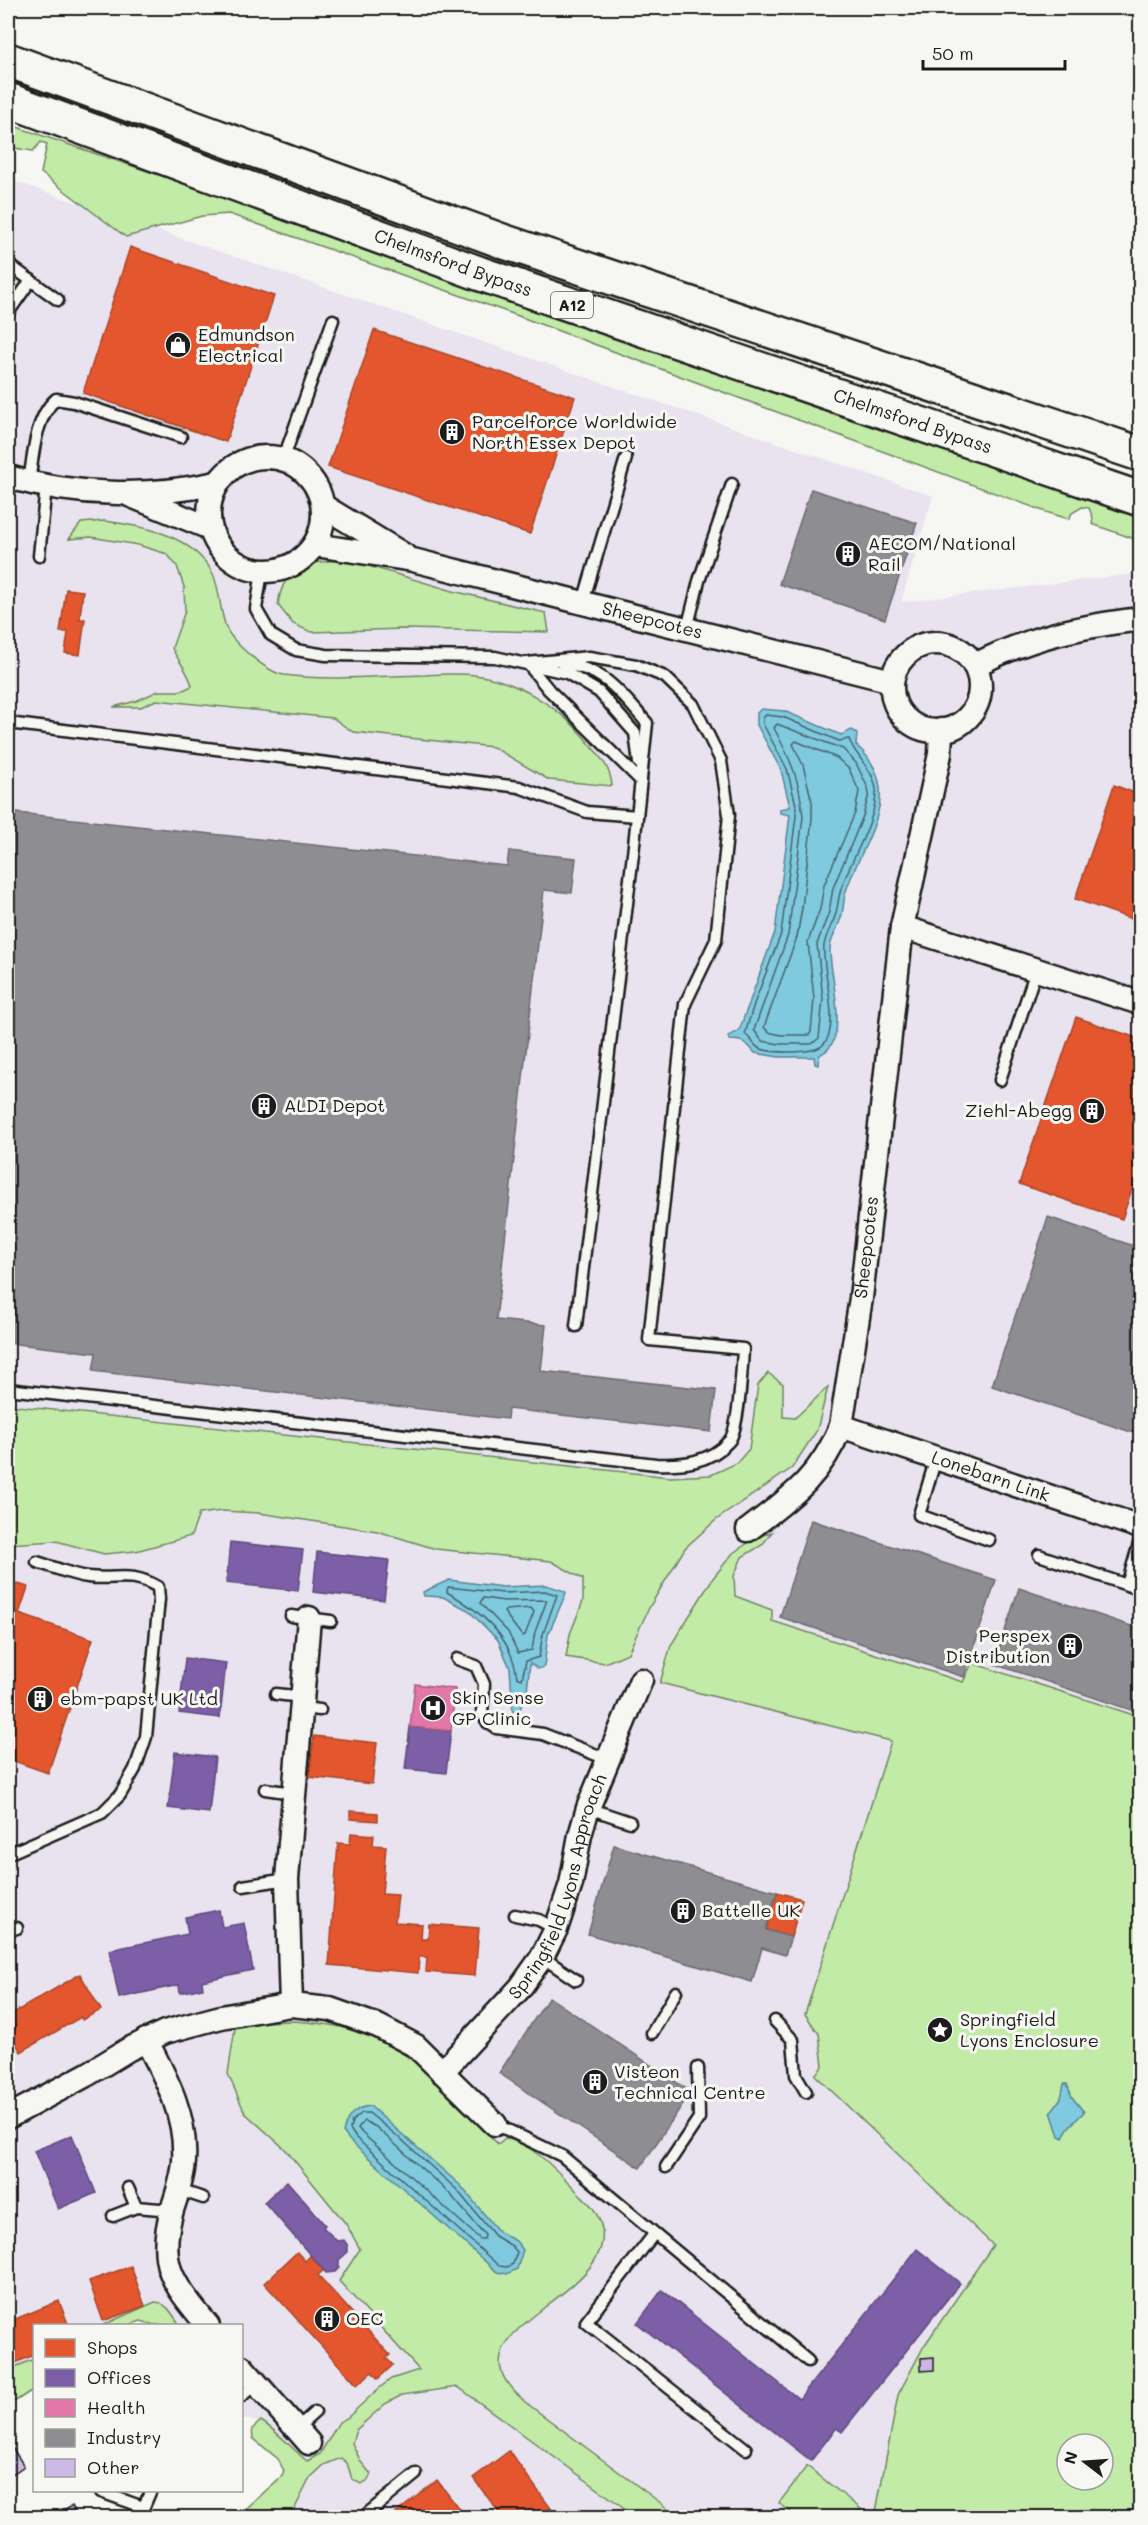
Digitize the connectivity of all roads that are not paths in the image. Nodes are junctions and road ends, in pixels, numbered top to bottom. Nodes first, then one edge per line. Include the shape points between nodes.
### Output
1 (8, 60) edge
2 (8, 100) edge
3 (8, 264) edge
4 (31, 280) junction
5 (58, 300) dead end
6 (8, 313) edge
7 (333, 320) dead end
8 (181, 437) dead end
9 (1140, 454) edge
10 (626, 458) dead end
11 (283, 460) junction
12 (28, 482) edge
13 (217, 483) junction
14 (732, 484) dead end
15 (124, 494) junction
16 (1140, 499) edge
17 (323, 507) junction
18 (210, 528) junction
19 (315, 545) junction
20 (39, 556) dead end
21 (413, 560) junction
22 (262, 572) junction
23 (584, 602) junction
24 (1140, 618) edge
25 (687, 629) junction
26 (527, 663) junction
27 (975, 665) junction
28 (892, 681) junction
29 (8, 723) edge
30 (942, 730) junction
31 (641, 781) junction
32 (637, 816) junction
33 (902, 927) junction
34 (1036, 970) junction
35 (1140, 1003) edge
36 (1000, 1080) dead end
37 (576, 1326) dead end
38 (8, 1389) edge
39 (841, 1426) junction
40 (936, 1458) junction
41 (1140, 1527) edge
42 (748, 1530) dead end
43 (989, 1540) dead end
44 (1140, 1540) edge
45 (1039, 1555) dead end
46 (38, 1562) dead end
47 (1127, 1585) junction
48 (1140, 1589) edge
49 (311, 1619) dead end
50 (457, 1659) dead end
51 (641, 1680) dead end
52 (276, 1694) dead end
53 (307, 1705) junction
54 (607, 1759) junction
55 (265, 1790) dead end
56 (293, 1793) junction
57 (588, 1808) junction
58 (630, 1821) dead end
59 (8, 1854) edge
60 (287, 1879) junction
61 (243, 1886) dead end
62 (515, 1915) dead end
63 (556, 1929) junction
64 (542, 1957) junction
65 (576, 1980) dead end
66 (676, 1992) dead end
67 (291, 2005) junction
68 (776, 2021) dead end
69 (652, 2033) dead end
70 (146, 2040) junction
71 (698, 2068) dead end
72 (442, 2072) junction
73 (806, 2092) dead end
74 (8, 2117) edge
75 (495, 2124) joint
76 (666, 2167) dead end
77 (128, 2188) dead end
78 (202, 2198) dead end
79 (175, 2200) junction
80 (136, 2207) junction
81 (113, 2216) dead end
82 (654, 2234) junction
83 (207, 2324) edge
84 (808, 2361) dead end
85 (246, 2383) edge
86 (315, 2412) dead end
87 (302, 2436) joint
88 (746, 2449) dead end
89 (416, 2474) dead end
90 (101, 2492) dead end
91 (150, 2492) edge
92 (141, 2512) edge
93 (362, 2517) edge

1 - 9 highway, Chelmsford Bypass / A12 via 505,242
2 - 16 highway, Chelmsford Bypass / A12 via 481,274
3 - 4 lane
4 - 5 lane
4 - 6 lane
7 - 11 lane
8 - 12 lane via 56,399 46,409
10 - 23 lane
11 - 13 street via 268,456 249,459 231,468
11 - 17 street via 301,468 312,479
12 - 15 street
12 - 20 lane
13 - 15 street
13 - 18 street via 210,503
14 - 25 lane
15 - 18 street
17 - 19 street
17 - 21 street, Sheepcotes
18 - 22 street via 229,559
19 - 21 street, Sheepcotes
19 - 22 street via 292,566
21 - 23 street, Sheepcotes
22 - 26 lane via 256,609 271,635 296,650 326,656 495,657
23 - 25 street, Sheepcotes
24 - 27 street via 1073,628 1012,647
25 - 28 street, Sheepcotes
26 - 31 lane
26 - 31 lane via 567,673 599,692 635,733
26 - 31 lane via 575,665 609,680 647,723
26 - 38 lane via 589,657 636,665 664,678 693,704 721,761 729,815 720,908 716,940 685,1004 649,1340 743,1349 730,1440 711,1455 686,1465 656,1464
27 - 28 street via 954,646 927,644 910,651
27 - 30 street via 980,695 973,712 963,722
28 - 30 street via 895,702 904,717 927,730
29 - 32 lane via 519,787 587,812
30 - 33 street, Sheepcotes
31 - 32 lane
32 - 37 lane
33 - 34 street
33 - 39 street, Sheepcotes via 861,1298
34 - 35 street
34 - 36 lane
39 - 40 street, Lonebarn Link
39 - 42 street, Sheepcotes via 813,1478
40 - 41 street, Lonebarn Link
40 - 43 lane via 919,1515
44 - 47 lane
45 - 47 lane
46 - 59 lane via 91,1578 144,1579 158,1587 146,1737 135,1769 120,1795 102,1813
47 - 48 lane
49 - 53 street
50 - 54 lane via 476,1666 480,1674 482,1713 488,1723 496,1728 551,1736
51 - 54 street, Springfield Lyons Approach
52 - 53 lane
53 - 56 street
54 - 57 street, Springfield Lyons Approach
55 - 56 lane
56 - 60 street
57 - 58 lane
57 - 63 street, Springfield Lyons Approach
60 - 61 lane
60 - 67 street
62 - 63 lane via 539,1920
63 - 64 street, Springfield Lyons Approach
64 - 65 lane
64 - 72 street, Springfield Lyons Approach via 520,1988
66 - 69 lane
67 - 70 street via 221,2017
67 - 72 street via 330,2009 378,2026 416,2046
68 - 73 lane via 793,2040 796,2075
70 - 74 street
70 - 79 street via 179,2109 184,2161
71 - 76 lane via 699,2118
72 - 75 street
75 - 82 lane via 562,2156
77 - 80 lane
78 - 79 lane
79 - 80 lane
79 - 83 street via 165,2245 170,2272 177,2287
80 - 81 lane
82 - 84 lane
82 - 88 lane via 586,2322
85 - 87 street
86 - 87 lane
89 - 93 lane
90 - 92 lane
91 - 92 lane

